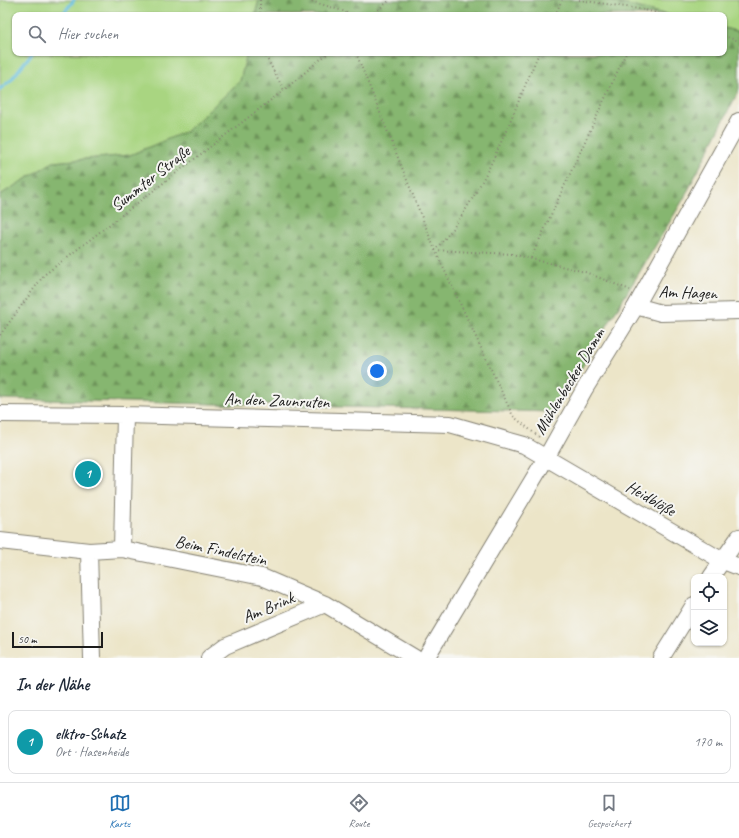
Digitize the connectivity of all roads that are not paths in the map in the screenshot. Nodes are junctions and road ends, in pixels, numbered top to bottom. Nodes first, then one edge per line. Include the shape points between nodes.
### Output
1 (739, 121) edge
2 (639, 300) junction
3 (739, 311) edge
4 (0, 414) edge
5 (125, 415) junction
6 (549, 452) junction
7 (739, 537) edge
8 (0, 541) edge
9 (122, 549) junction
10 (89, 551) junction
11 (721, 560) junction
12 (739, 567) edge
13 (713, 574) edge
14 (325, 604) junction
15 (691, 610) edge
16 (223, 652) edge
17 (92, 658) edge
18 (209, 658) edge
19 (415, 658) edge
20 (426, 658) edge
21 (661, 658) edge

1 - 2 street, Mühlenbecker Damm
2 - 3 street, Am Hagen via 661,313
2 - 6 street, Mühlenbecker Damm
4 - 5 street, An den Zaunruten
5 - 6 street, An den Zaunruten via 450,424
5 - 9 street
6 - 11 street, Heidblöße
6 - 20 street, Mühlenbecker Damm
7 - 11 street
8 - 10 street, Beim Findelstein
9 - 10 street, Beim Findelstein
9 - 14 street, Beim Findelstein via 262,577
10 - 17 street
11 - 12 street, Heidblöße
11 - 13 street
14 - 16 street, Am Brink
14 - 19 street, Beim Findelstein
15 - 21 street
16 - 18 street, Am Brink

